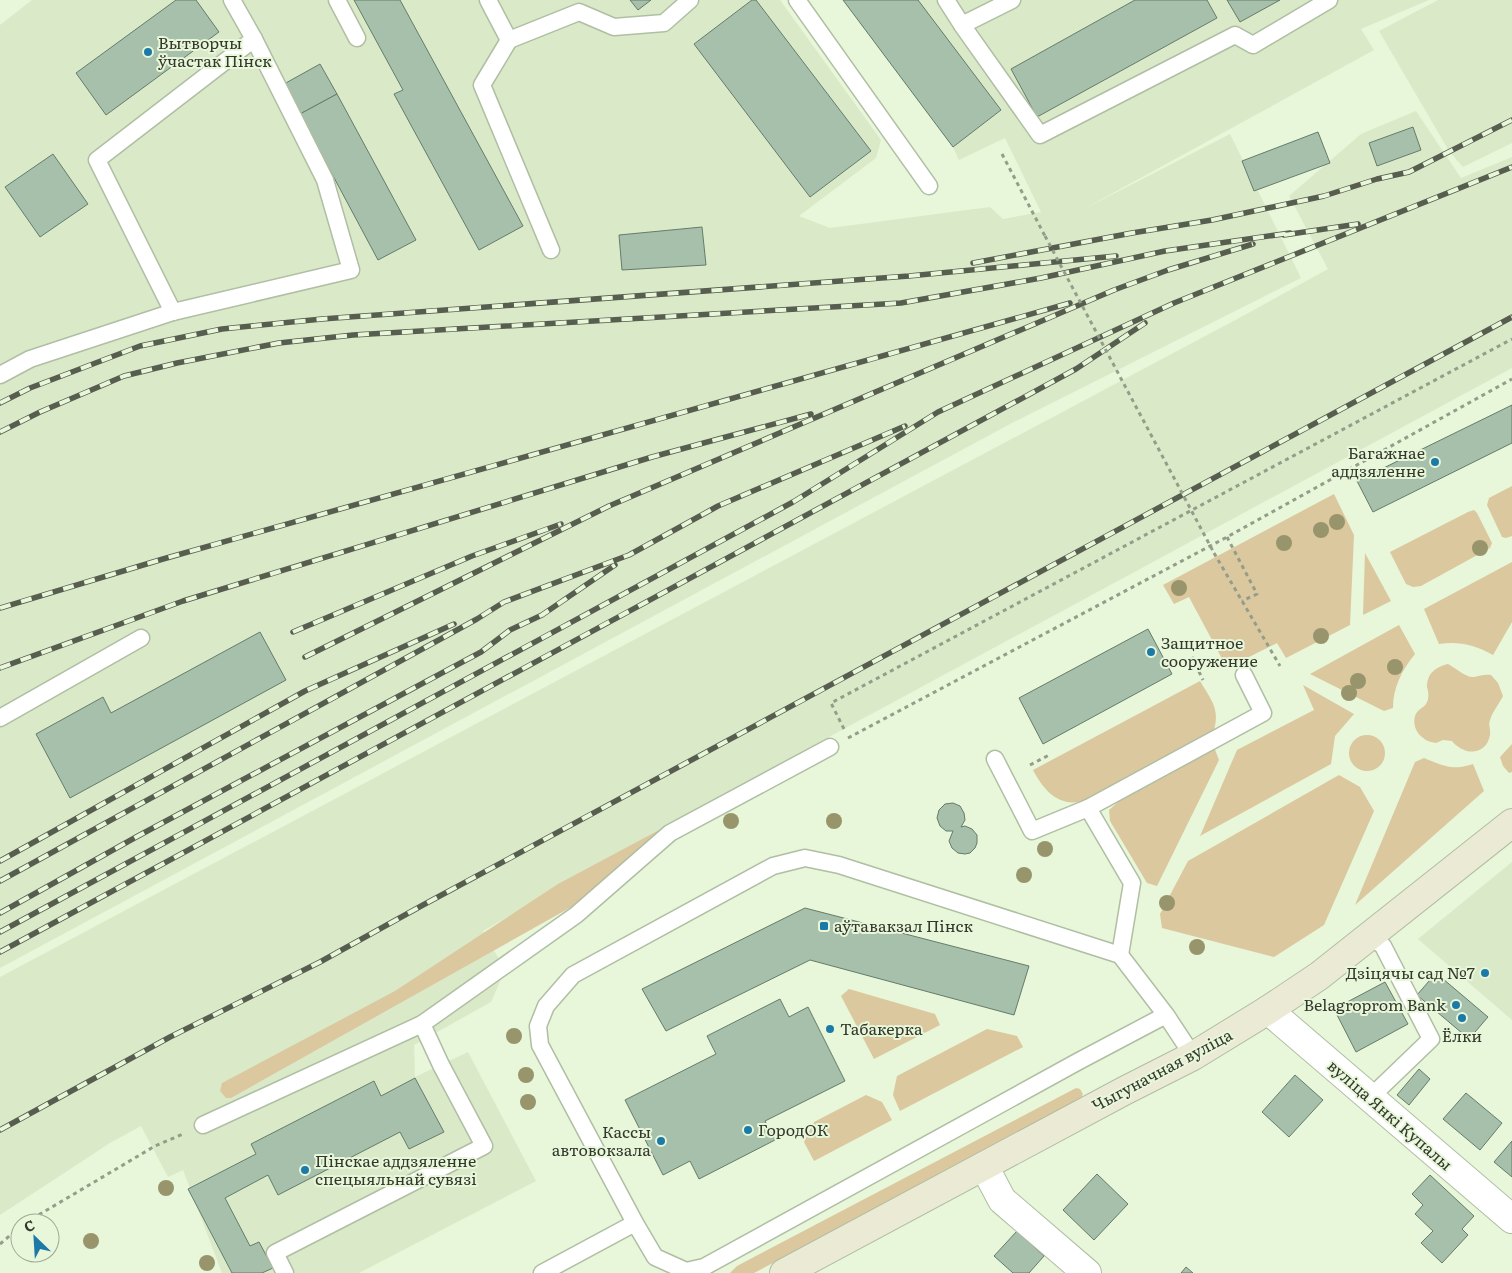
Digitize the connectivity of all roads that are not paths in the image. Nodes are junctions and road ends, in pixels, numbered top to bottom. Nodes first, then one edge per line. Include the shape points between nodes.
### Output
1 (232, 0) edge
2 (337, 0) edge
3 (488, 0) edge
4 (690, 0) edge
5 (797, 0) edge
6 (946, 0) edge
7 (1012, 0) edge
8 (1329, 0) edge
9 (962, 25) junction
10 (357, 38) dead end
11 (254, 39) junction
12 (509, 40) junction
13 (929, 186) dead end
14 (551, 250) dead end
15 (173, 312) junction
16 (0, 376) edge
17 (140, 638) dead end
18 (1244, 675) dead end
19 (0, 718) edge
20 (830, 747) road end
21 (995, 759) dead end
22 (1088, 808) junction
23 (1512, 823) edge
24 (1370, 936) junction
25 (1120, 955) junction
26 (1268, 1010) junction
27 (1166, 1015) junction
28 (422, 1024) junction
29 (1193, 1056) junction
30 (1371, 1098) junction
31 (203, 1125) road end
32 (984, 1166) junction
33 (1512, 1220) edge
34 (634, 1223) junction
35 (285, 1273) edge
36 (542, 1273) edge
37 (784, 1273) edge
38 (1087, 1273) edge

1 - 11 lane
2 - 10 lane
3 - 12 lane
4 - 12 lane via 664,23 614,27 579,12
5 - 13 lane
6 - 9 lane
7 - 9 lane
8 - 9 lane via 1253,46 1235,34 1040,135
11 - 15 lane via 97,160
11 - 15 lane via 325,180 351,270
12 - 14 lane via 482,85
15 - 16 lane via 30,359
17 - 19 lane
18 - 22 lane via 1263,713
20 - 28 lane via 670,833 576,914
21 - 22 lane via 1032,830
22 - 25 lane via 1132,882
23 - 24 street, Чыгуначная вуліца
24 - 26 street, Чыгуначная вуліца
24 - 30 lane via 1383,946 1431,1039
25 - 27 lane
25 - 34 lane via 839,865 806,858 773,866 573,975 546,1006 538,1026 540,1045
26 - 29 street, Чыгуначная вуліца
26 - 30 street, вуліца Янкі Купалы
27 - 29 lane
27 - 34 lane via 704,1267 686,1271 654,1257
28 - 31 lane
28 - 35 lane via 484,1146 275,1254
29 - 32 street, Чыгуначная вуліца
30 - 33 street, вуліца Янкі Купалы
32 - 37 street, Чыгуначная вуліца
32 - 38 street via 1002,1200
34 - 36 lane

